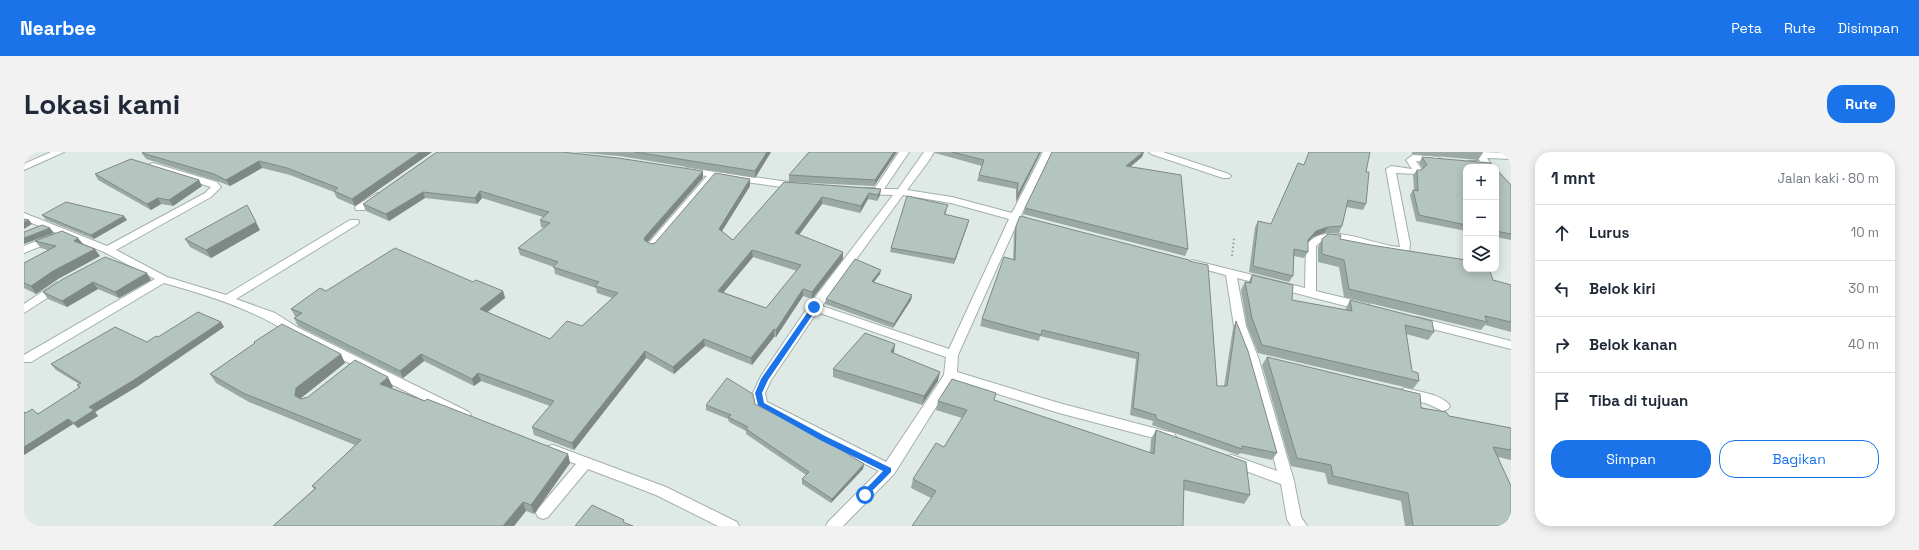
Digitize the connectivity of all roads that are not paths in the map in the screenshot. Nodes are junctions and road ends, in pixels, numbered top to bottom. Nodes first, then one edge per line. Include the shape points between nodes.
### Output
1 (58, 152) edge
2 (904, 152) edge
3 (929, 152) edge
4 (1048, 152) edge
5 (1154, 152) edge
6 (1480, 153) edge
7 (1511, 156) edge
8 (1444, 161) edge
9 (1460, 162) edge
10 (146, 164) edge
11 (24, 167) edge
12 (679, 170) edge
13 (713, 175) junction
14 (1226, 176) dead end
15 (808, 187) edge
16 (853, 190) edge
17 (385, 191) edge
18 (878, 191) junction
19 (900, 192) junction
20 (360, 208) dead end
21 (24, 216) edge
22 (1015, 217) junction
23 (1030, 221) edge
24 (354, 222) dead end
25 (43, 225) junction
26 (30, 231) edge
27 (65, 234) junction
28 (651, 247) edge
29 (24, 250) edge
30 (109, 255) junction
31 (1179, 260) edge
32 (1231, 273) junction
33 (163, 278) junction
34 (68, 279) edge
35 (1310, 293) junction
36 (226, 300) junction
37 (814, 307) junction
38 (24, 309) edge
39 (1380, 311) edge
40 (1403, 317) edge
41 (1511, 344) edge
42 (952, 355) junction
43 (1252, 357) junction
44 (27, 358) dead end
45 (1267, 361) edge
46 (358, 362) junction
47 (346, 371) edge
48 (950, 375) junction
49 (1395, 391) edge
50 (1443, 406) dead end
51 (476, 420) edge
52 (1179, 440) edge
53 (542, 445) edge
54 (1222, 456) edge
55 (586, 462) junction
56 (889, 470) junction
57 (1287, 480) junction
58 (543, 513) dead end
59 (732, 526) edge
60 (833, 526) edge
61 (1300, 526) edge

1 - 11 street
2 - 18 street
3 - 19 street
4 - 22 street
5 - 14 street
6 - 7 street
6 - 9 street via 1486,164
8 - 35 street via 1413,158 1411,160 1417,170 1414,172 1391,169 1405,250 1332,236 1320,237 1312,246
10 - 30 street via 214,184 216,188
12 - 13 street
13 - 15 street
13 - 28 street
16 - 18 street
17 - 20 street
18 - 19 street
19 - 22 street via 952,200
19 - 37 street
21 - 25 street
22 - 23 street
22 - 42 street
24 - 36 street
25 - 26 street
25 - 27 street
27 - 29 street
27 - 30 street
30 - 33 street
31 - 32 street
32 - 35 street
32 - 43 street via 1240,326
33 - 36 street
33 - 44 street
34 - 38 street
35 - 39 street
36 - 46 street via 271,316 293,330
37 - 42 street
37 - 56 street via 764,379 759,393 761,405
40 - 41 street
42 - 48 street
43 - 45 street
43 - 57 street
46 - 47 street
46 - 51 street
48 - 52 street
48 - 56 street
49 - 50 street via 1432,400
53 - 55 street
54 - 57 street
55 - 58 street
55 - 59 street via 661,491
56 - 60 street
57 - 61 street via 1294,519

